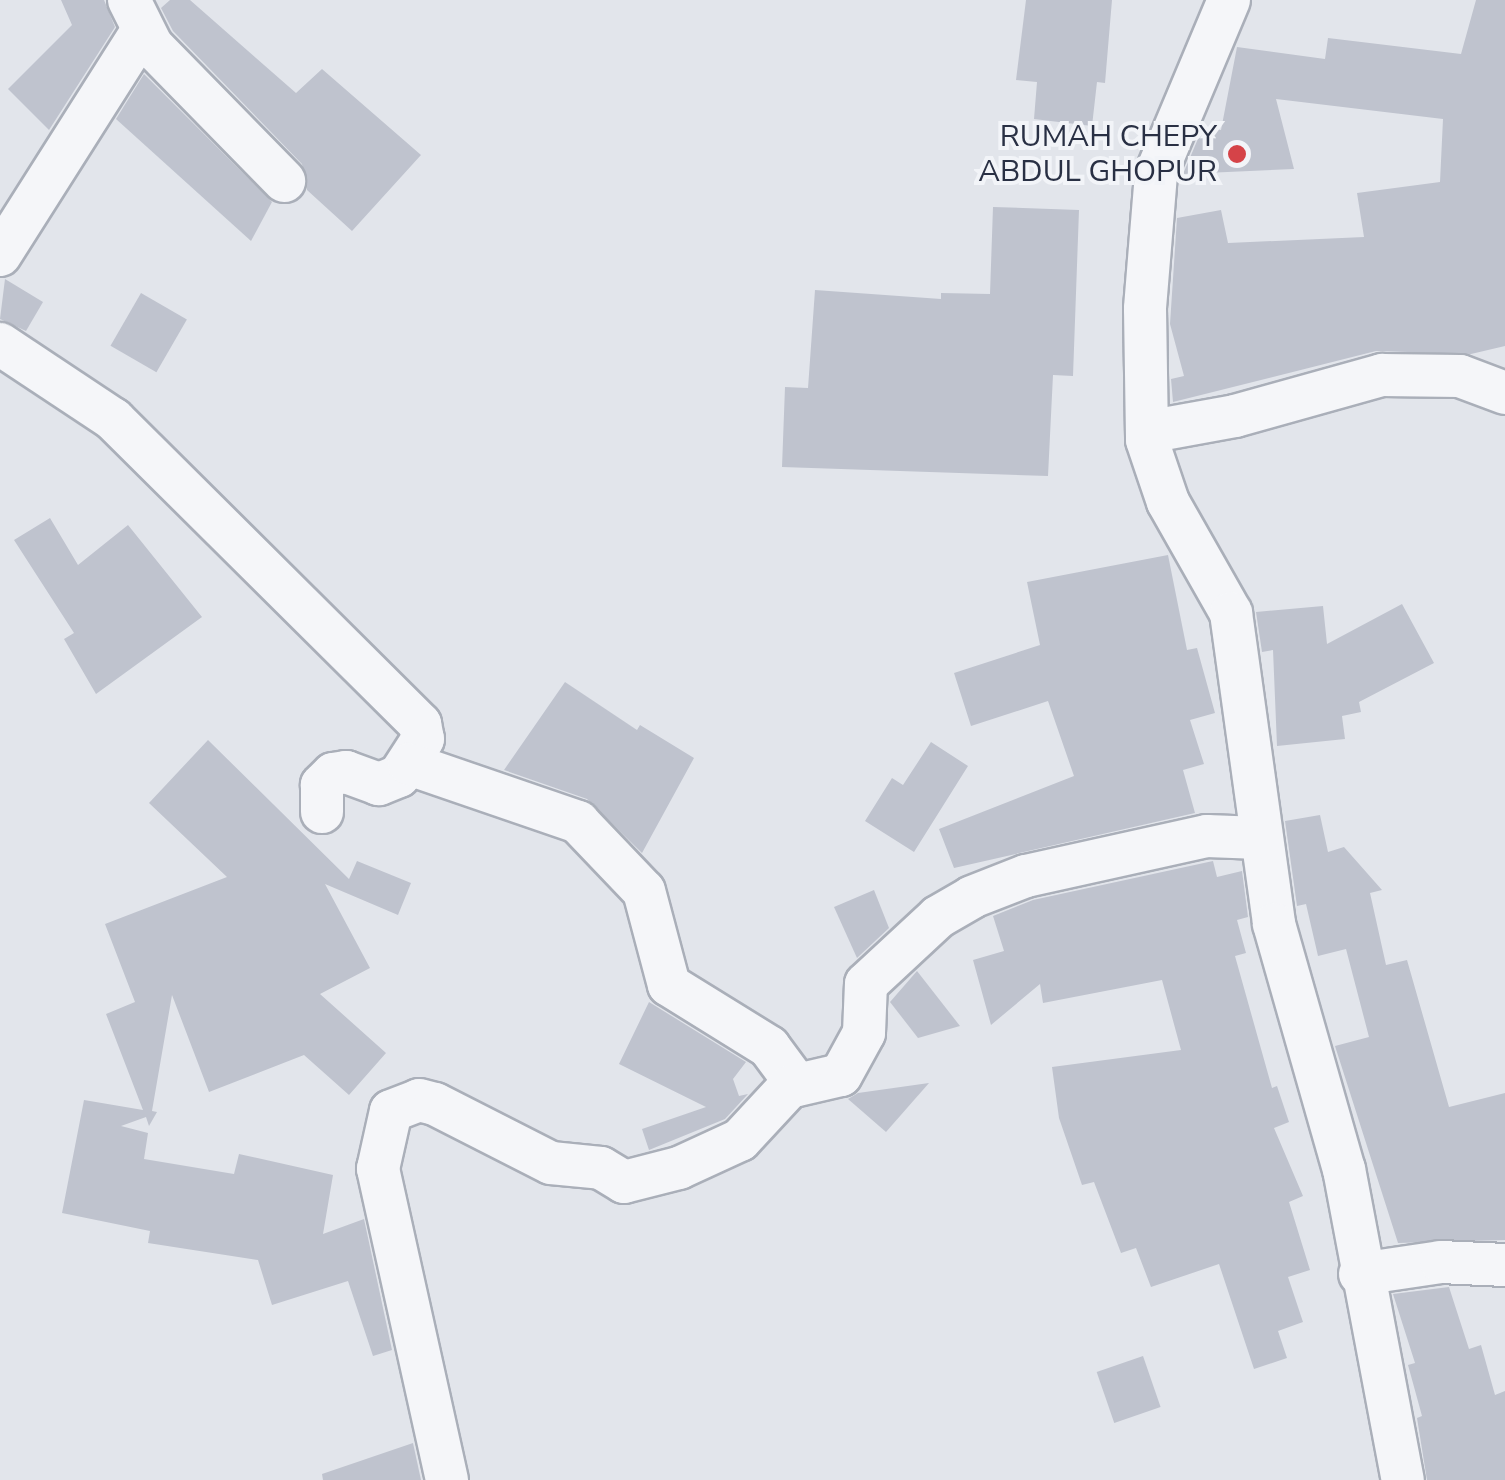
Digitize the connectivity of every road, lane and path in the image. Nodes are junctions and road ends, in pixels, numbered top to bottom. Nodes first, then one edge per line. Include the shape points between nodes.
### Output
1 (1230, 0) edge
2 (136, 15) edge
3 (284, 181) dead end
4 (0, 255) edge
5 (0, 344) edge
6 (1505, 393) edge
7 (1147, 432) junction
8 (409, 764) junction
9 (322, 812) dead end
10 (1260, 838) junction
11 (797, 1086) junction
12 (1505, 1264) edge
13 (1360, 1274) junction
14 (447, 1480) edge
15 (1404, 1480) edge

1 - 7 street via 1156,174 1144,310
2 - 3 street
2 - 4 street
5 - 8 street via 112,419 416,720 424,734
6 - 7 street via 1460,376 1382,375 1235,416
7 - 10 street via 1168,502 1230,613
8 - 9 street via 386,783 333,774 322,786
8 - 11 street via 578,822 644,892 670,985 769,1047
10 - 11 street via 1207,836 1026,876 972,897 938,917 866,984 864,1033 842,1075
10 - 13 street via 1274,924 1344,1168
11 - 14 street via 740,1140 679,1168 624,1182 602,1168 551,1163 434,1104 419,1100 390,1112 378,1170
12 - 13 street via 1441,1262
13 - 15 street

